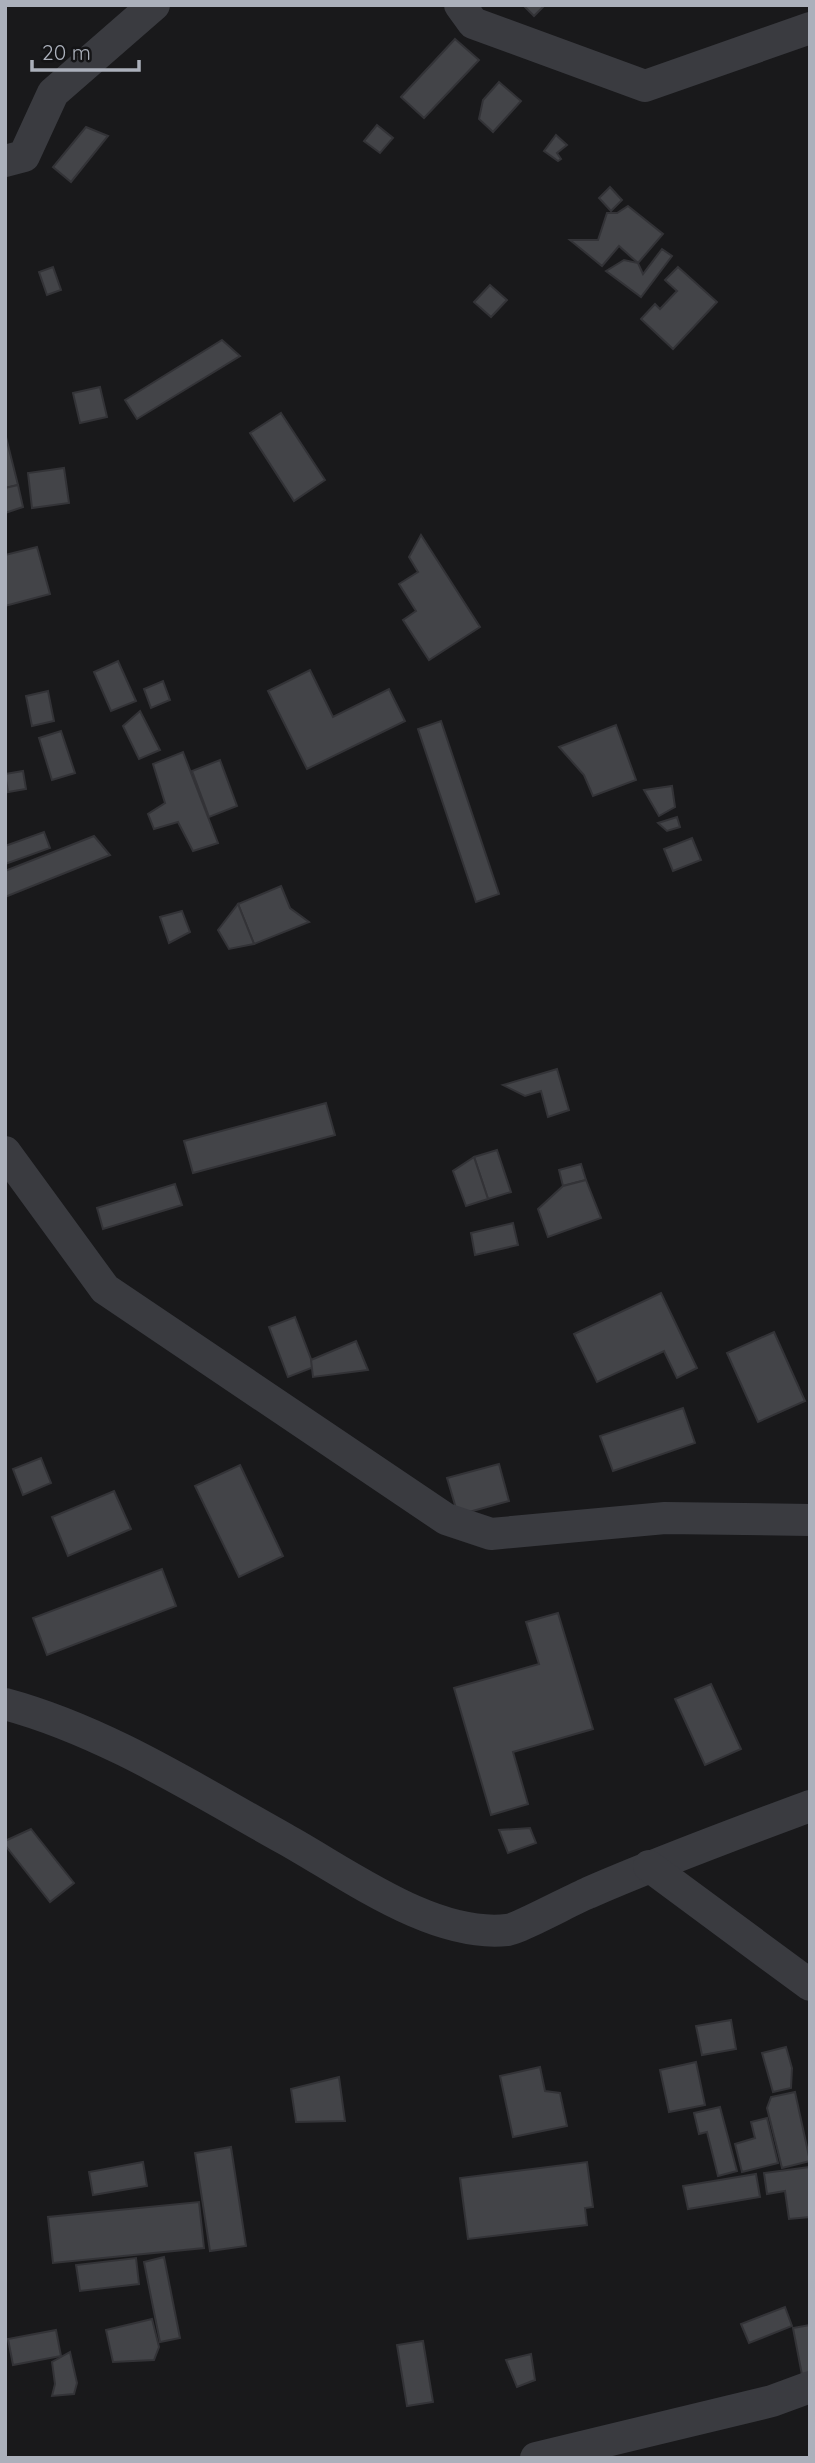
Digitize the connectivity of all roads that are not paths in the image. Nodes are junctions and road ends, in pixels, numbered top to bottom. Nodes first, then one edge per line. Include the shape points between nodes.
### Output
1 (154, 5) edge
2 (460, 5) edge
3 (810, 28) edge
4 (5, 161) edge
5 (5, 1152) edge
6 (810, 1520) edge
7 (6, 1702) edge
8 (810, 1805) edge
9 (649, 1866) junction
10 (810, 1985) edge
11 (810, 2387) edge
12 (536, 2458) edge

1 - 4 street via 53,93 24,156
2 - 3 street via 474,23 645,86
5 - 6 street via 105,1289 446,1519 491,1534 665,1518
7 - 9 street via 58,1719 180,1780 420,1914 474,1930 510,1930
8 - 9 street
9 - 10 street
11 - 12 street

